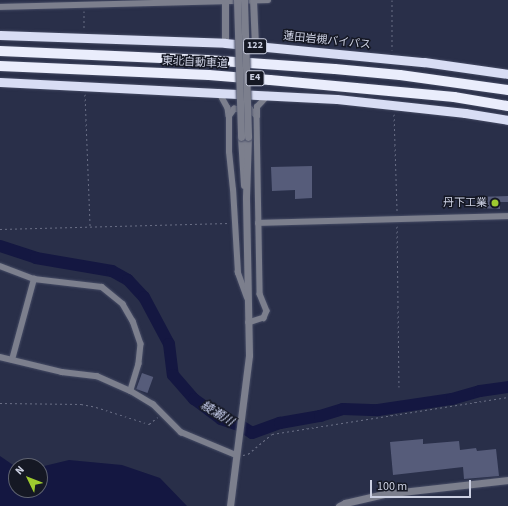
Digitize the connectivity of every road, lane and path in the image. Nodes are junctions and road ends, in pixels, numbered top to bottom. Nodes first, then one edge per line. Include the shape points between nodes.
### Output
1 (225, 0) edge
2 (236, 0) edge
3 (244, 0) edge
4 (253, 0) edge
5 (268, 0) edge
6 (392, 0) edge
7 (84, 6) junction
8 (0, 7) edge
9 (0, 35) edge
10 (84, 37) junction
11 (225, 43) junction
12 (255, 46) junction
13 (0, 51) edge
14 (392, 59) junction
15 (0, 66) edge
16 (508, 74) edge
17 (0, 82) edge
18 (85, 86) junction
19 (508, 90) edge
20 (219, 92) junction
21 (268, 95) junction
22 (394, 104) junction
23 (508, 106) edge
24 (229, 116) junction
25 (256, 116) junction
26 (508, 120) edge
27 (244, 137) junction
28 (508, 216) edge
29 (397, 219) junction
30 (235, 223) junction
31 (258, 223) junction
32 (90, 227) junction
33 (0, 229) edge
34 (0, 266) edge
35 (34, 279) junction
36 (249, 304) junction
37 (250, 323) junction
38 (0, 357) edge
39 (12, 360) junction
40 (399, 387) dead end
41 (131, 391) junction
42 (508, 397) edge
43 (0, 403) edge
44 (164, 413) junction
45 (236, 455) junction
46 (508, 480) edge
47 (230, 506) edge
48 (339, 506) edge

1 - 4 street
1 - 7 street
1 - 11 street
2 - 27 street, bridge
3 - 27 street, bridge
4 - 5 street
4 - 12 street
6 - 14 path
7 - 8 street
7 - 10 path
9 - 10 highway, 蓮田岩槻バイパス / 122
10 - 11 highway, 蓮田岩槻バイパス / 122
11 - 12 highway, 蓮田岩槻バイパス / 122
12 - 14 highway, 蓮田岩槻バイパス / 122
13 - 19 highway, 東北自動車道 / E4 via 200,59 311,67 400,75
14 - 16 highway, 蓮田岩槻バイパス / 122
15 - 23 highway, 東北自動車道 / E4 via 209,75 454,97
17 - 18 highway
18 - 20 highway
18 - 32 path
20 - 21 highway
20 - 24 street via 228,108
21 - 22 highway
21 - 25 street via 257,107
22 - 26 highway
22 - 29 path
24 - 25 street via 234,109 250,109
24 - 30 street via 229,152
25 - 31 street
27 - 36 street via 242,171 246,197
28 - 29 street
29 - 31 street
29 - 40 path
30 - 32 path
30 - 36 street via 238,273
31 - 37 street via 260,294 267,311 264,318
32 - 33 path
34 - 35 street
35 - 39 street
35 - 41 street via 102,287 123,304 133,321 141,344 139,364
36 - 37 street
37 - 45 street via 249,355
38 - 39 street
39 - 41 street via 62,372 97,376
41 - 44 street
42 - 45 path via 272,434 248,454
43 - 44 path via 81,404 149,424
44 - 45 street via 181,432
45 - 47 street
46 - 48 street via 384,494 345,502

